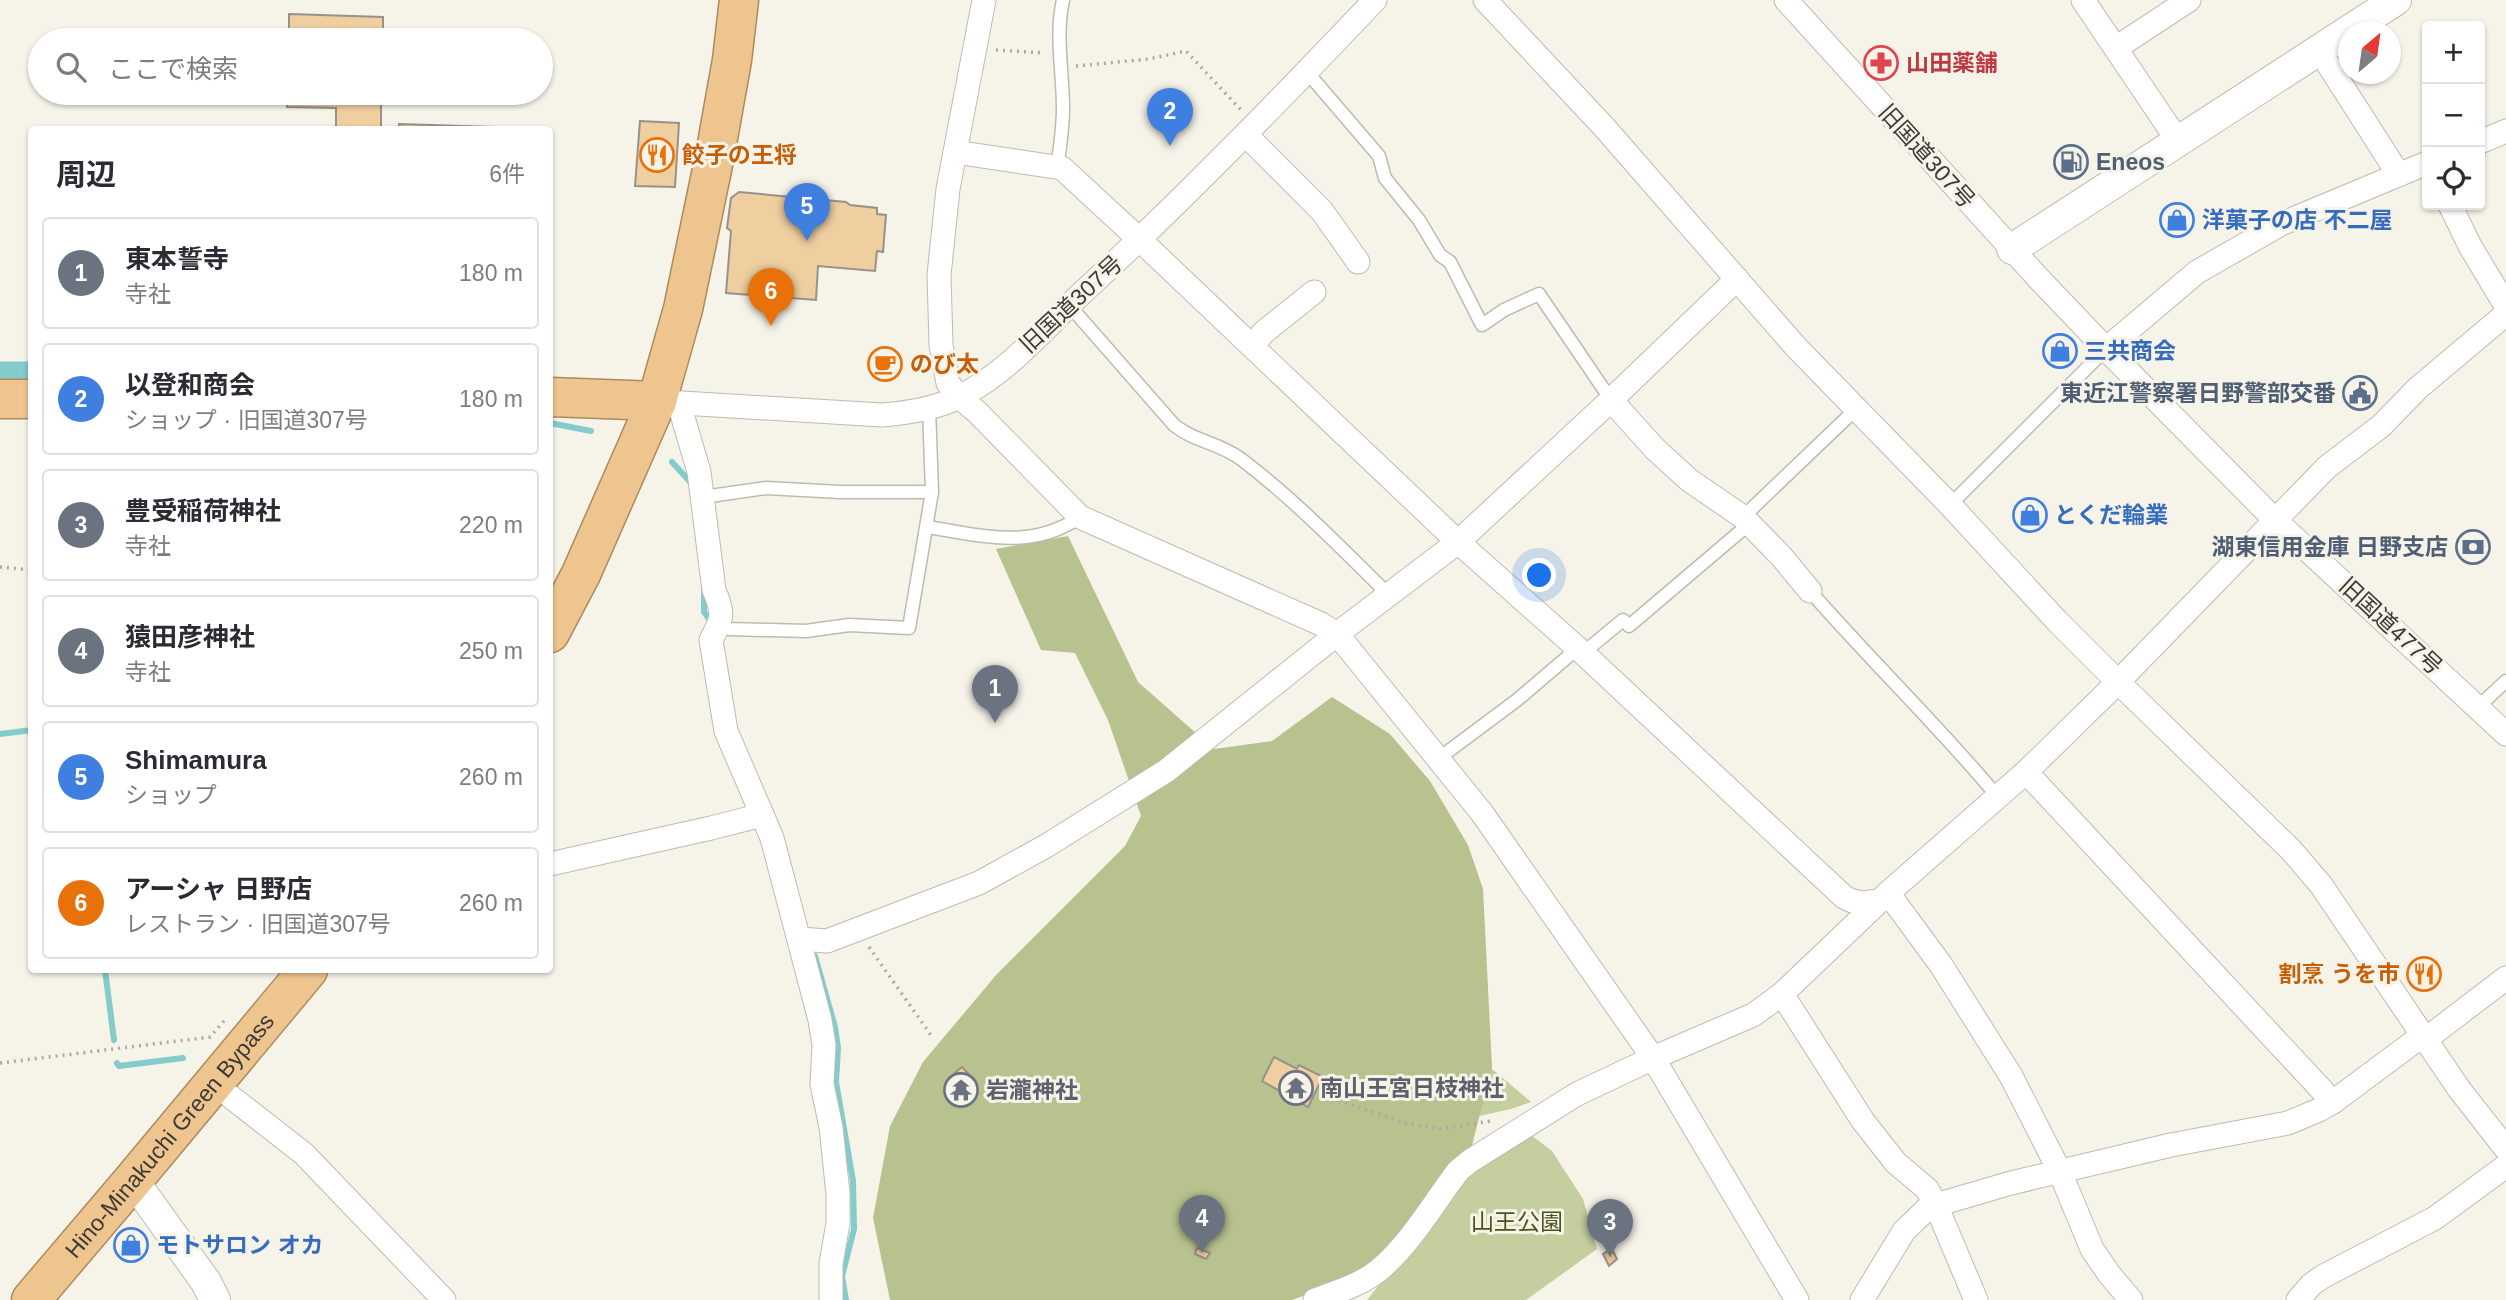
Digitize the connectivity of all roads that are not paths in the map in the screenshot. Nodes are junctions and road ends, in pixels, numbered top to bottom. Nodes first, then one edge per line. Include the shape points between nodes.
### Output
1 (739, 0) edge
2 (984, 0) edge
3 (1063, 0) edge
4 (1375, 0) edge
5 (1485, 0) edge
6 (1786, 0) edge
7 (2084, 0) edge
8 (2189, 0) edge
9 (2396, 0) edge
10 (2116, 48) junction
11 (2319, 50) junction
12 (1307, 72) junction
13 (1251, 130) junction
14 (2506, 131) edge
15 (2485, 140) edge
16 (2178, 141) junction
17 (955, 152) junction
18 (2422, 165) edge
19 (1058, 168) junction
20 (2399, 175) junction
21 (2452, 210) edge
22 (1140, 240) junction
23 (2012, 249) junction
24 (1358, 262) dead end
25 (1737, 279) junction
26 (1314, 292) dead end
27 (1069, 305) junction
28 (2506, 306) edge
29 (2506, 314) edge
30 (1252, 346) junction
31 (2106, 349) junction
32 (553, 397) edge
33 (959, 397) junction
34 (0, 399) edge
35 (28, 399) edge
36 (1611, 400) junction
37 (668, 402) junction
38 (929, 408) junction
39 (1855, 410) junction
40 (932, 492) junction
41 (703, 497) junction
42 (1950, 505) junction
43 (1080, 517) junction
44 (1746, 520) junction
45 (2275, 520) junction
46 (927, 527) junction
47 (1458, 542) junction
48 (1810, 591) joint
49 (1389, 595) junction
50 (553, 628) edge
51 (718, 629) junction
52 (1337, 634) junction
53 (1580, 650) junction
54 (2506, 681) edge
55 (2118, 682) junction
56 (2478, 707) junction
57 (2506, 734) edge
58 (1438, 759) junction
59 (2026, 772) junction
60 (1997, 796) junction
61 (762, 815) junction
62 (553, 863) edge
63 (1885, 896) junction
64 (800, 939) junction
65 (306, 973) edge
66 (2506, 978) edge
67 (1782, 994) junction
68 (2424, 1037) junction
69 (1653, 1058) junction
70 (231, 1097) dead end
71 (2333, 1101) junction
72 (2506, 1149) edge
73 (2506, 1166) edge
74 (2060, 1172) junction
75 (133, 1180) junction
76 (1936, 1205) junction
77 (31, 1300) edge
78 (215, 1300) edge
79 (444, 1300) edge
80 (831, 1300) edge
81 (1315, 1300) edge
82 (1797, 1300) edge
83 (1861, 1300) edge
84 (1976, 1300) edge
85 (2131, 1300) edge
86 (2298, 1300) edge

1 - 37 highway via 732,60
2 - 17 street
3 - 19 lane
4 - 12 street, 旧国道307号
5 - 25 street
6 - 23 street, 旧国道307号
7 - 10 street
8 - 10 street
9 - 11 street
10 - 16 street
11 - 16 street
11 - 20 street
12 - 13 street, 旧国道307号
12 - 36 lane via 1379,156 1385,178 1440,255 1450,262 1482,325 1539,294
13 - 22 street, 旧国道307号
13 - 24 street via 1322,211
14 - 15 street
16 - 23 street
17 - 19 street
17 - 33 street via 939,275 941,345 948,383
18 - 20 street
19 - 22 street
20 - 31 street via 2281,224 2197,272
21 - 28 street
22 - 27 street, 旧国道307号
22 - 30 street
23 - 31 street, 旧国道477号
25 - 36 street
25 - 39 street
26 - 30 street
27 - 33 street, 旧国道307号 via 995,373
27 - 49 lane via 1174,425 1186,435 1217,444 1240,458 1307,513
29 - 45 street via 2418,387 2381,426 2327,467
30 - 47 street
31 - 42 lane
31 - 45 street, 旧国道477号
32 - 37 highway
33 - 38 street, 旧国道307号
33 - 43 street
34 - 35 highway
36 - 44 street via 1689,480
36 - 47 street
37 - 38 street, 旧国道307号 via 881,415
37 - 41 street via 699,472
37 - 50 highway
38 - 40 lane
39 - 42 street
39 - 44 lane
40 - 41 lane via 766,488
40 - 46 lane
41 - 51 street via 714,590 720,603
42 - 55 street
43 - 46 lane via 1018,540
43 - 52 street
44 - 48 street
44 - 53 lane via 1629,626 1623,620
45 - 55 street
45 - 56 street, 旧国道477号
46 - 51 lane via 909,628
47 - 49 street
47 - 53 street
48 - 60 lane
49 - 52 street
51 - 61 street via 711,640 726,731
52 - 58 street
52 - 64 street via 1137,791 1046,846 979,883 858,931 827,941
53 - 58 lane
53 - 63 street via 1844,897 1867,903
54 - 56 lane
55 - 59 street
55 - 68 street via 2291,850 2321,885
56 - 57 street, 旧国道477号
58 - 69 street via 1482,813
59 - 60 street
59 - 71 street
60 - 63 street
61 - 62 street
61 - 64 street
63 - 67 street
63 - 74 street via 1941,965 1978,1021
64 - 80 street via 824,1045 822,1084 836,1168 838,1223
65 - 75 highway, Hino-Minakuchi Green Bypass
66 - 68 street
67 - 69 street via 1753,1016
67 - 76 street via 1863,1121 1896,1163 1927,1189
68 - 71 street
68 - 72 street
69 - 81 street via 1577,1094 1469,1161 1378,1271
69 - 82 street
70 - 79 street via 304,1154
71 - 74 street via 2288,1123 2171,1144
73 - 86 street via 2435,1218 2322,1277
74 - 76 street
74 - 85 street via 2092,1249
75 - 77 highway, Hino-Minakuchi Green Bypass
75 - 78 street
76 - 83 street via 1904,1231
76 - 84 street

